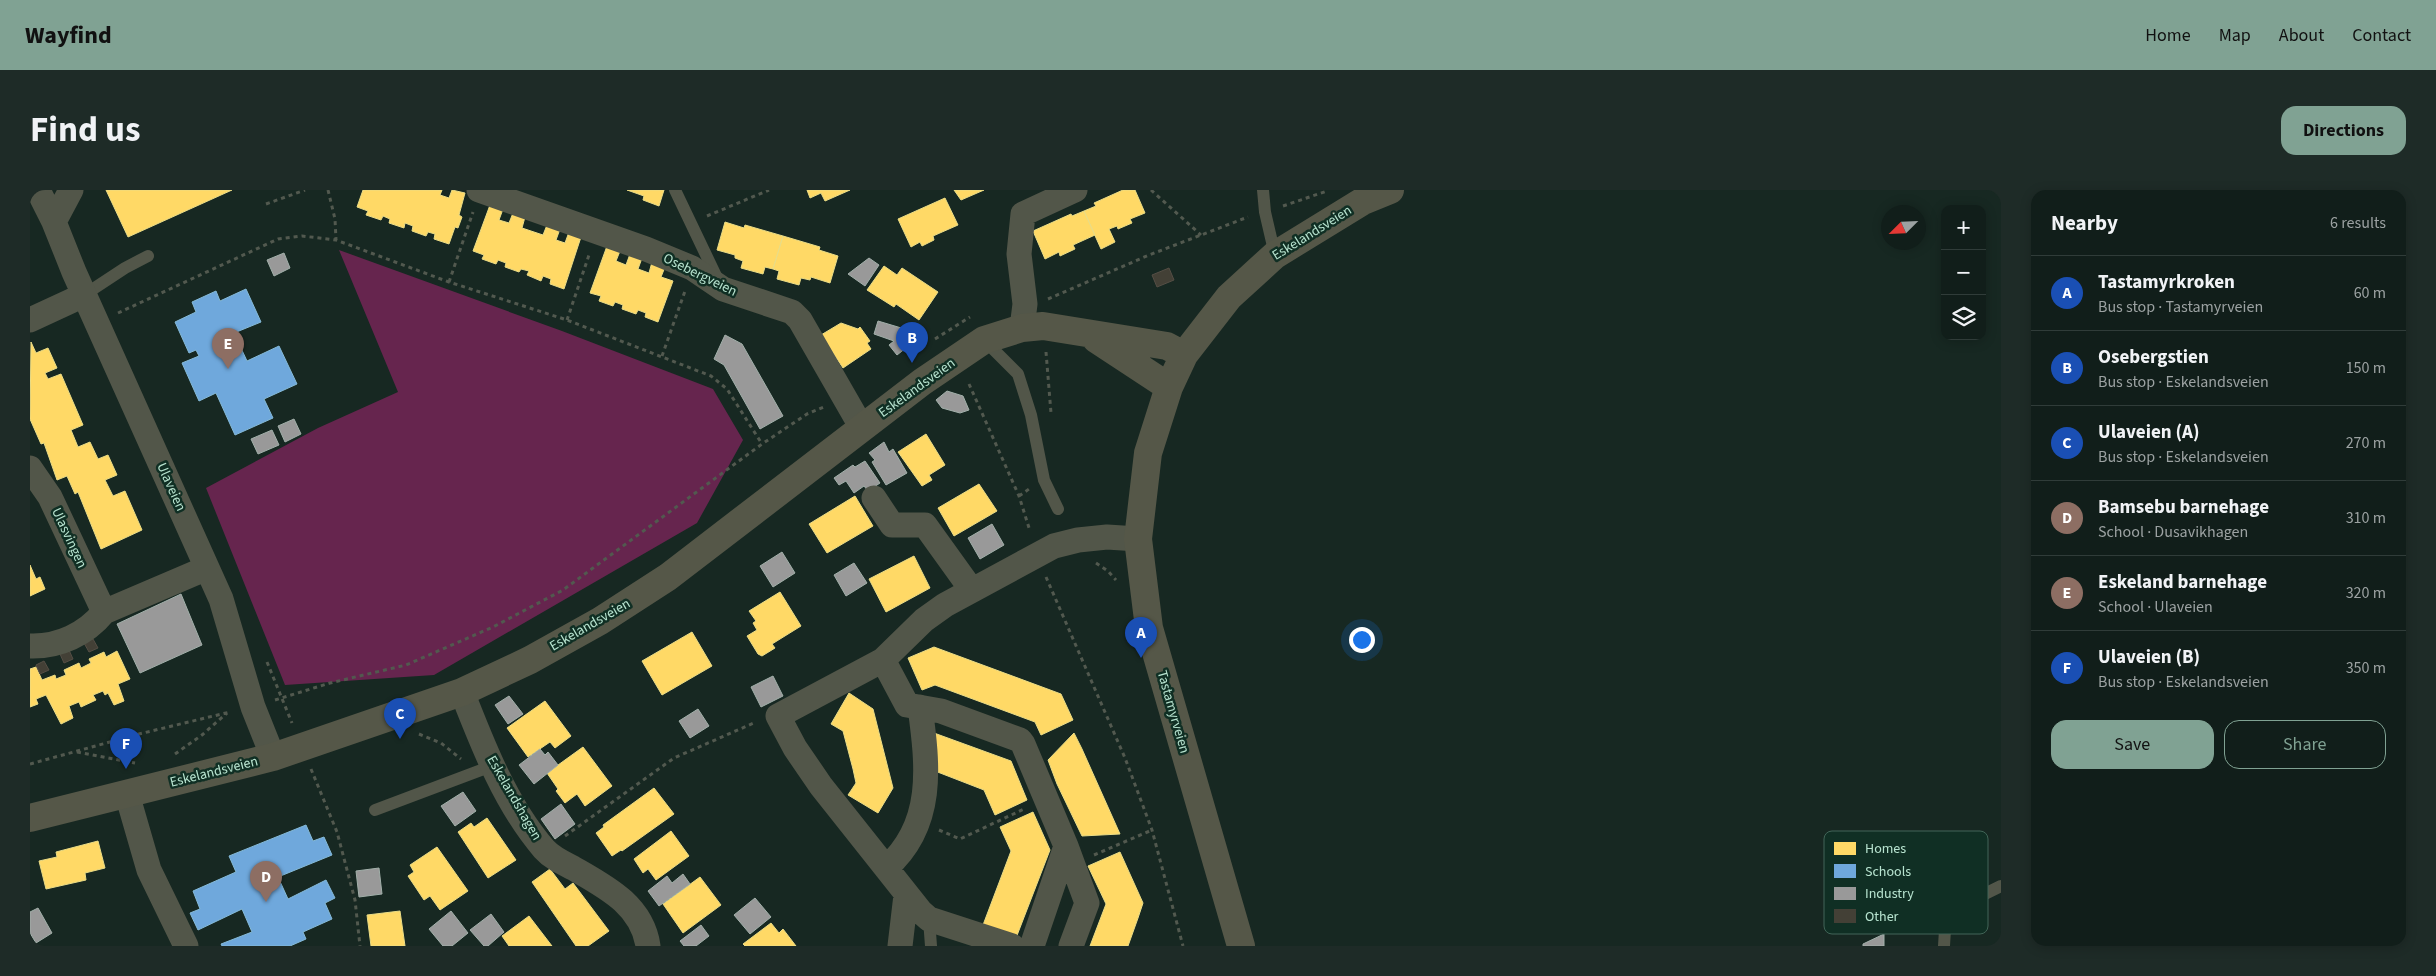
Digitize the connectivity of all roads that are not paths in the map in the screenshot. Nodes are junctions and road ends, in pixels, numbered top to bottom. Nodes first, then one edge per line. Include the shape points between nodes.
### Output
1 (38, 190) edge
2 (71, 190) edge
3 (480, 190) edge
4 (676, 190) edge
5 (1075, 190) edge
6 (1263, 190) edge
7 (1390, 190) edge
8 (54, 222) junction
9 (1275, 254) junction
10 (148, 256) dead end
11 (723, 289) junction
12 (84, 295) junction
13 (1023, 316) junction
14 (30, 320) edge
15 (981, 327) junction
16 (1088, 334) junction
17 (1184, 355) junction
18 (1169, 387) junction
19 (862, 428) junction
20 (30, 468) edge
21 (874, 498) dead end
22 (1058, 509) dead end
23 (1138, 539) junction
24 (207, 568) junction
25 (971, 589) junction
26 (104, 612) junction
27 (30, 646) edge
28 (883, 660) junction
29 (462, 692) junction
30 (920, 707) junction
31 (273, 757) junction
32 (485, 769) junction
33 (127, 794) junction
34 (375, 810) dead end
35 (30, 818) edge
36 (1070, 855) junction
37 (886, 868) junction
38 (2001, 886) edge
39 (1988, 892) edge
40 (906, 895) junction
41 (929, 919) junction
42 (179, 943) edge
43 (648, 946) edge
44 (900, 946) edge
45 (932, 946) edge
46 (1012, 946) edge
47 (1032, 946) edge
48 (1071, 946) edge
49 (1240, 946) edge

1 - 8 street
2 - 8 street
3 - 11 street, Osebergveien via 692,268
4 - 11 lane
5 - 13 street via 1023,214 1019,254
6 - 9 lane
7 - 9 main road, Eskelandsveien via 1363,201
8 - 12 street, Ulaveien
9 - 17 main road, Eskelandsveien via 1229,297
10 - 12 lane
11 - 19 street, Osebergveien via 792,312 800,320
12 - 14 street
12 - 24 street, Ulaveien
13 - 15 main road, Eskelandsveien
13 - 16 main road, Eskelandsveien via 1043,326
15 - 19 main road, Eskelandsveien via 922,382
15 - 22 lane via 1018,374 1031,415 1044,480
16 - 17 main road, Eskelandsveien via 1167,346
16 - 18 main road, Eskelandsveien
17 - 18 main road, Eskelandsveien
18 - 23 main road, Tastamyrveien via 1148,453
19 - 29 main road, Eskelandsveien via 661,582 530,660
20 - 26 street, Ulasvingen via 50,497
21 - 25 street via 892,526 924,525
23 - 25 street via 1107,537 1054,546
23 - 49 main road, Tastamyrveien via 1149,628
24 - 26 street
24 - 31 street, Ulaveien via 221,599 253,707
25 - 28 street via 924,620
26 - 27 street via 94,624 57,644
28 - 30 street via 905,704
28 - 37 street via 778,716 821,786
29 - 31 main road, Eskelandsveien
29 - 32 street, Eskelandshagen
30 - 36 street via 960,717 1020,740
30 - 37 street via 926,778 920,822 907,847
31 - 33 main road, Eskelandsveien
32 - 34 lane
32 - 43 street, Eskelandshagen via 545,850 607,887 631,907 646,930
33 - 35 main road, Eskelandsveien
33 - 42 street via 149,870
36 - 47 street
36 - 48 street via 1087,902
37 - 40 street
38 - 39 lane
40 - 41 street
40 - 44 street
41 - 45 lane
41 - 46 street

